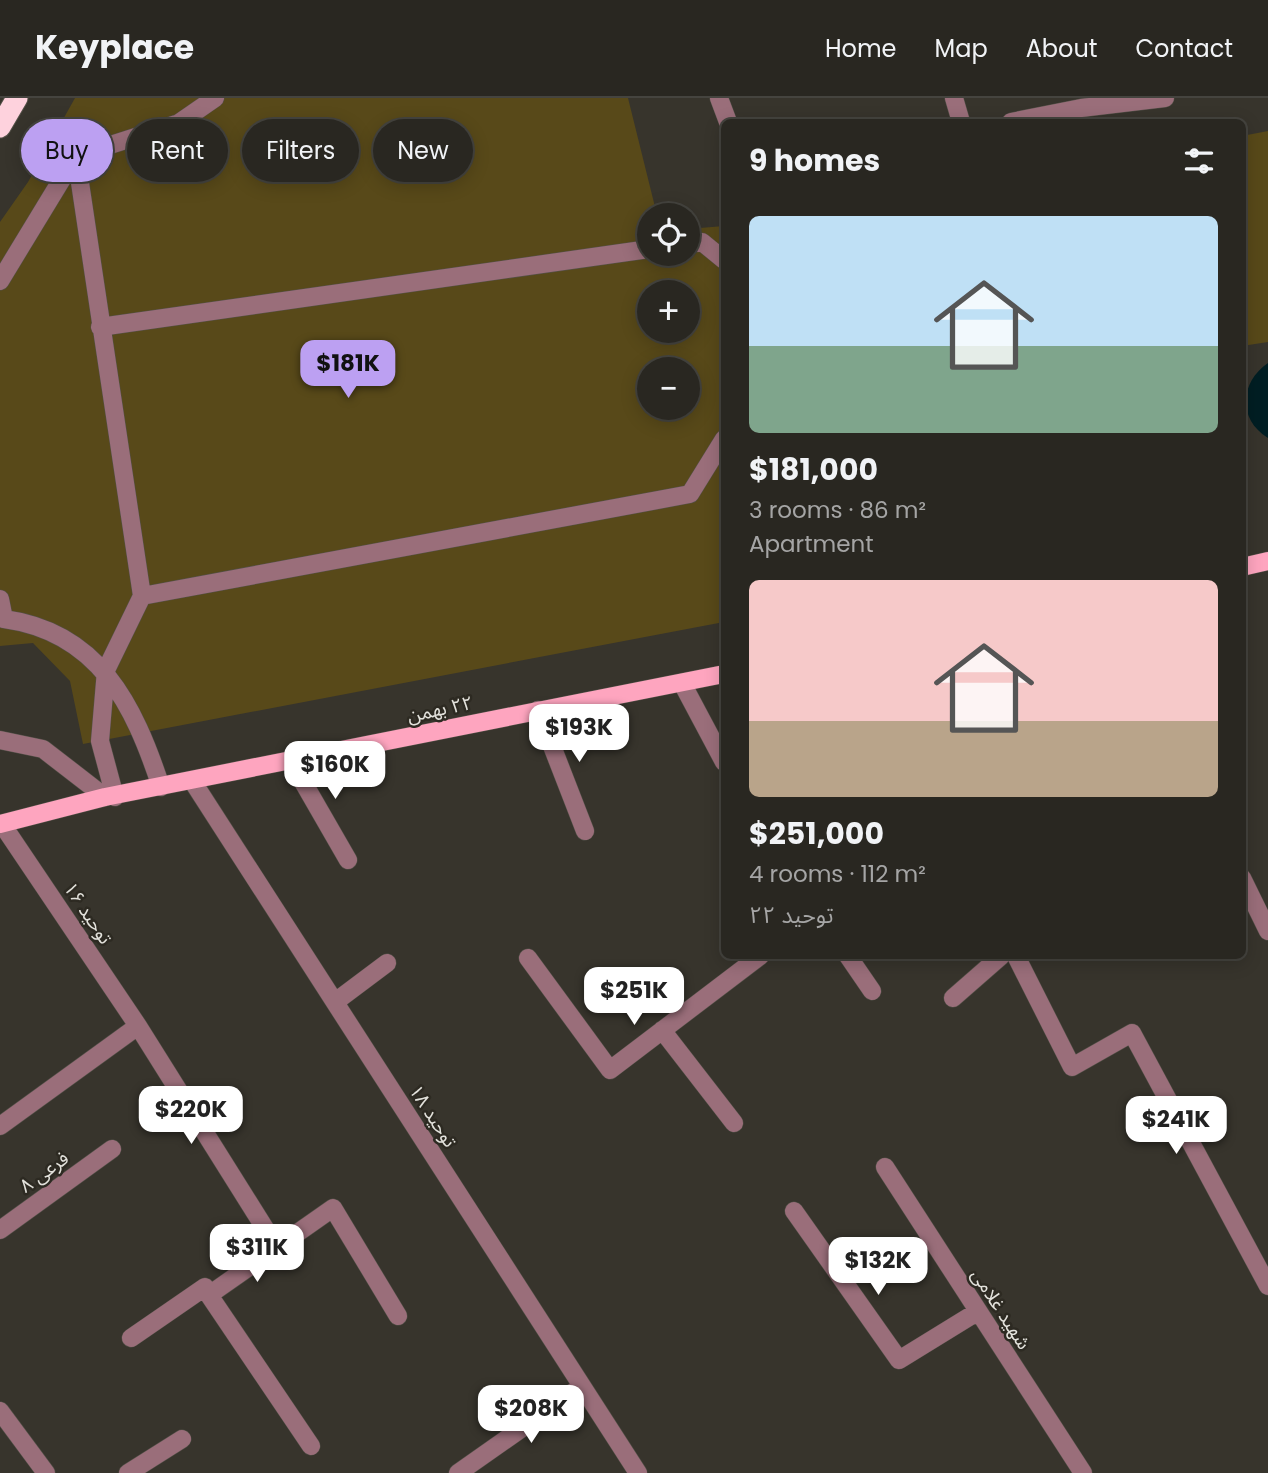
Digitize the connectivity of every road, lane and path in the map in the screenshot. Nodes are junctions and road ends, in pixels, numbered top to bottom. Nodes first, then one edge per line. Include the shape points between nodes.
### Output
1 (17, 98) edge
2 (215, 98) edge
3 (719, 98) edge
4 (954, 98) edge
5 (1165, 98) edge
6 (727, 119) edge
7 (960, 119) edge
8 (1026, 119) edge
9 (0, 127) edge
10 (113, 144) edge
11 (60, 182) edge
12 (80, 182) edge
13 (700, 242) edge
14 (637, 251) edge
15 (721, 258) edge
16 (0, 281) edge
17 (100, 327) junction
18 (721, 444) edge
19 (1266, 557) edge
20 (1246, 565) edge
21 (142, 596) junction
22 (0, 599) edge
23 (2, 619) edge
24 (106, 670) junction
25 (721, 675) edge
26 (682, 683) junction
27 (538, 710) junction
28 (0, 740) edge
29 (721, 756) edge
30 (290, 761) junction
31 (193, 782) junction
32 (161, 787) junction
33 (110, 797) junction
34 (1, 824) edge
35 (585, 831) dead end
36 (348, 860) dead end
37 (1246, 886) edge
38 (1268, 931) edge
39 (528, 958) dead end
40 (756, 959) edge
41 (850, 959) edge
42 (998, 959) edge
43 (1018, 959) edge
44 (387, 963) dead end
45 (872, 991) dead end
46 (953, 998) dead end
47 (335, 1002) junction
48 (138, 1026) junction
49 (662, 1030) junction
50 (734, 1123) dead end
51 (0, 1126) edge
52 (112, 1149) dead end
53 (885, 1167) dead end
54 (794, 1211) dead end
55 (0, 1230) edge
56 (276, 1246) junction
57 (1268, 1286) edge
58 (207, 1291) junction
59 (976, 1312) junction
60 (398, 1316) dead end
61 (131, 1338) dead end
62 (582, 1386) junction
63 (0, 1411) edge
64 (182, 1439) dead end
65 (311, 1446) dead end
66 (46, 1473) edge
67 (128, 1473) edge
68 (458, 1473) edge
69 (638, 1473) edge
70 (1083, 1473) edge

1 - 9 highway
2 - 10 street via 179,123
3 - 6 street
4 - 7 street
5 - 8 street
11 - 16 street
12 - 17 street
13 - 15 street
14 - 17 street
17 - 21 street
18 - 21 street via 690,494
19 - 20 main road
21 - 24 street
22 - 23 street
23 - 24 street via 33,623 50,631
24 - 32 street via 143,732
24 - 33 street via 100,741
25 - 26 main road, ٢٢ بهمن
26 - 27 main road, ٢٢ بهمن
26 - 29 street
27 - 30 main road, ٢٢ بهمن
27 - 35 street
28 - 33 street via 43,749
30 - 31 main road, ٢٢ بهمن
30 - 36 street
31 - 32 main road, ٢٢ بهمن
31 - 47 street, توحید ۱۸
32 - 33 main road, ٢٢ بهمن
33 - 34 main road, ٢٢ بهمن
34 - 48 street, توحید ۱۶
37 - 38 street
39 - 49 street via 610,1070
40 - 49 street
41 - 45 street
42 - 46 street
43 - 57 street via 1072,1067 1132,1033
44 - 47 street
47 - 62 street, توحید ۱۸
48 - 51 street
48 - 56 street, توحید ۱۶
49 - 50 street
52 - 55 street, فرعی ۸
53 - 59 street, شهید غلامی
54 - 59 street via 899,1360
56 - 58 street
56 - 60 street via 333,1208
58 - 61 street
58 - 65 street
59 - 70 street, شهید غلامی
62 - 68 street
62 - 69 street, توحید ۱۸
63 - 66 street
64 - 67 street

